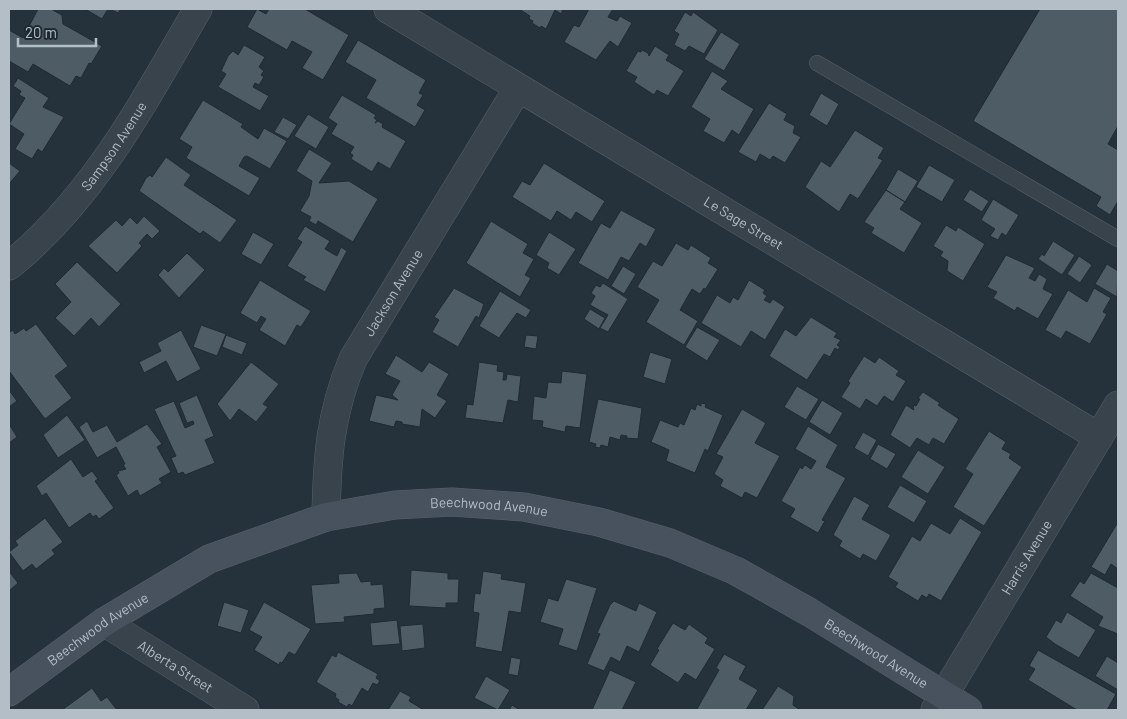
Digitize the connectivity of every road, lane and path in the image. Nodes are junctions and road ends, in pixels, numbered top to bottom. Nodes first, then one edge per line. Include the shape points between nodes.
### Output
1 (198, 9) edge
2 (388, 9) edge
3 (817, 63) dead end
4 (518, 88) junction
5 (1118, 238) edge
6 (9, 266) edge
7 (1118, 406) edge
8 (1099, 437) junction
9 (326, 517) junction
10 (104, 622) junction
11 (9, 692) edge
12 (939, 703) edge
13 (245, 710) edge
14 (968, 710) edge

1 - 6 street, Sampson Avenue via 131,125 94,178 55,223
2 - 4 street, Le Sage Street
3 - 5 lane
4 - 8 street, Le Sage Street
4 - 9 street, Jackson Avenue via 353,359 341,388 327,456
7 - 8 street, Harris Avenue
8 - 12 street, Harris Avenue
9 - 10 street, Beechwood Avenue via 210,559
9 - 12 street, Beechwood Avenue via 395,505 452,502 524,507 599,522 670,543 736,571 809,612
10 - 11 street, Beechwood Avenue
10 - 13 street, Alberta Street
12 - 14 street, Beechwood Avenue

